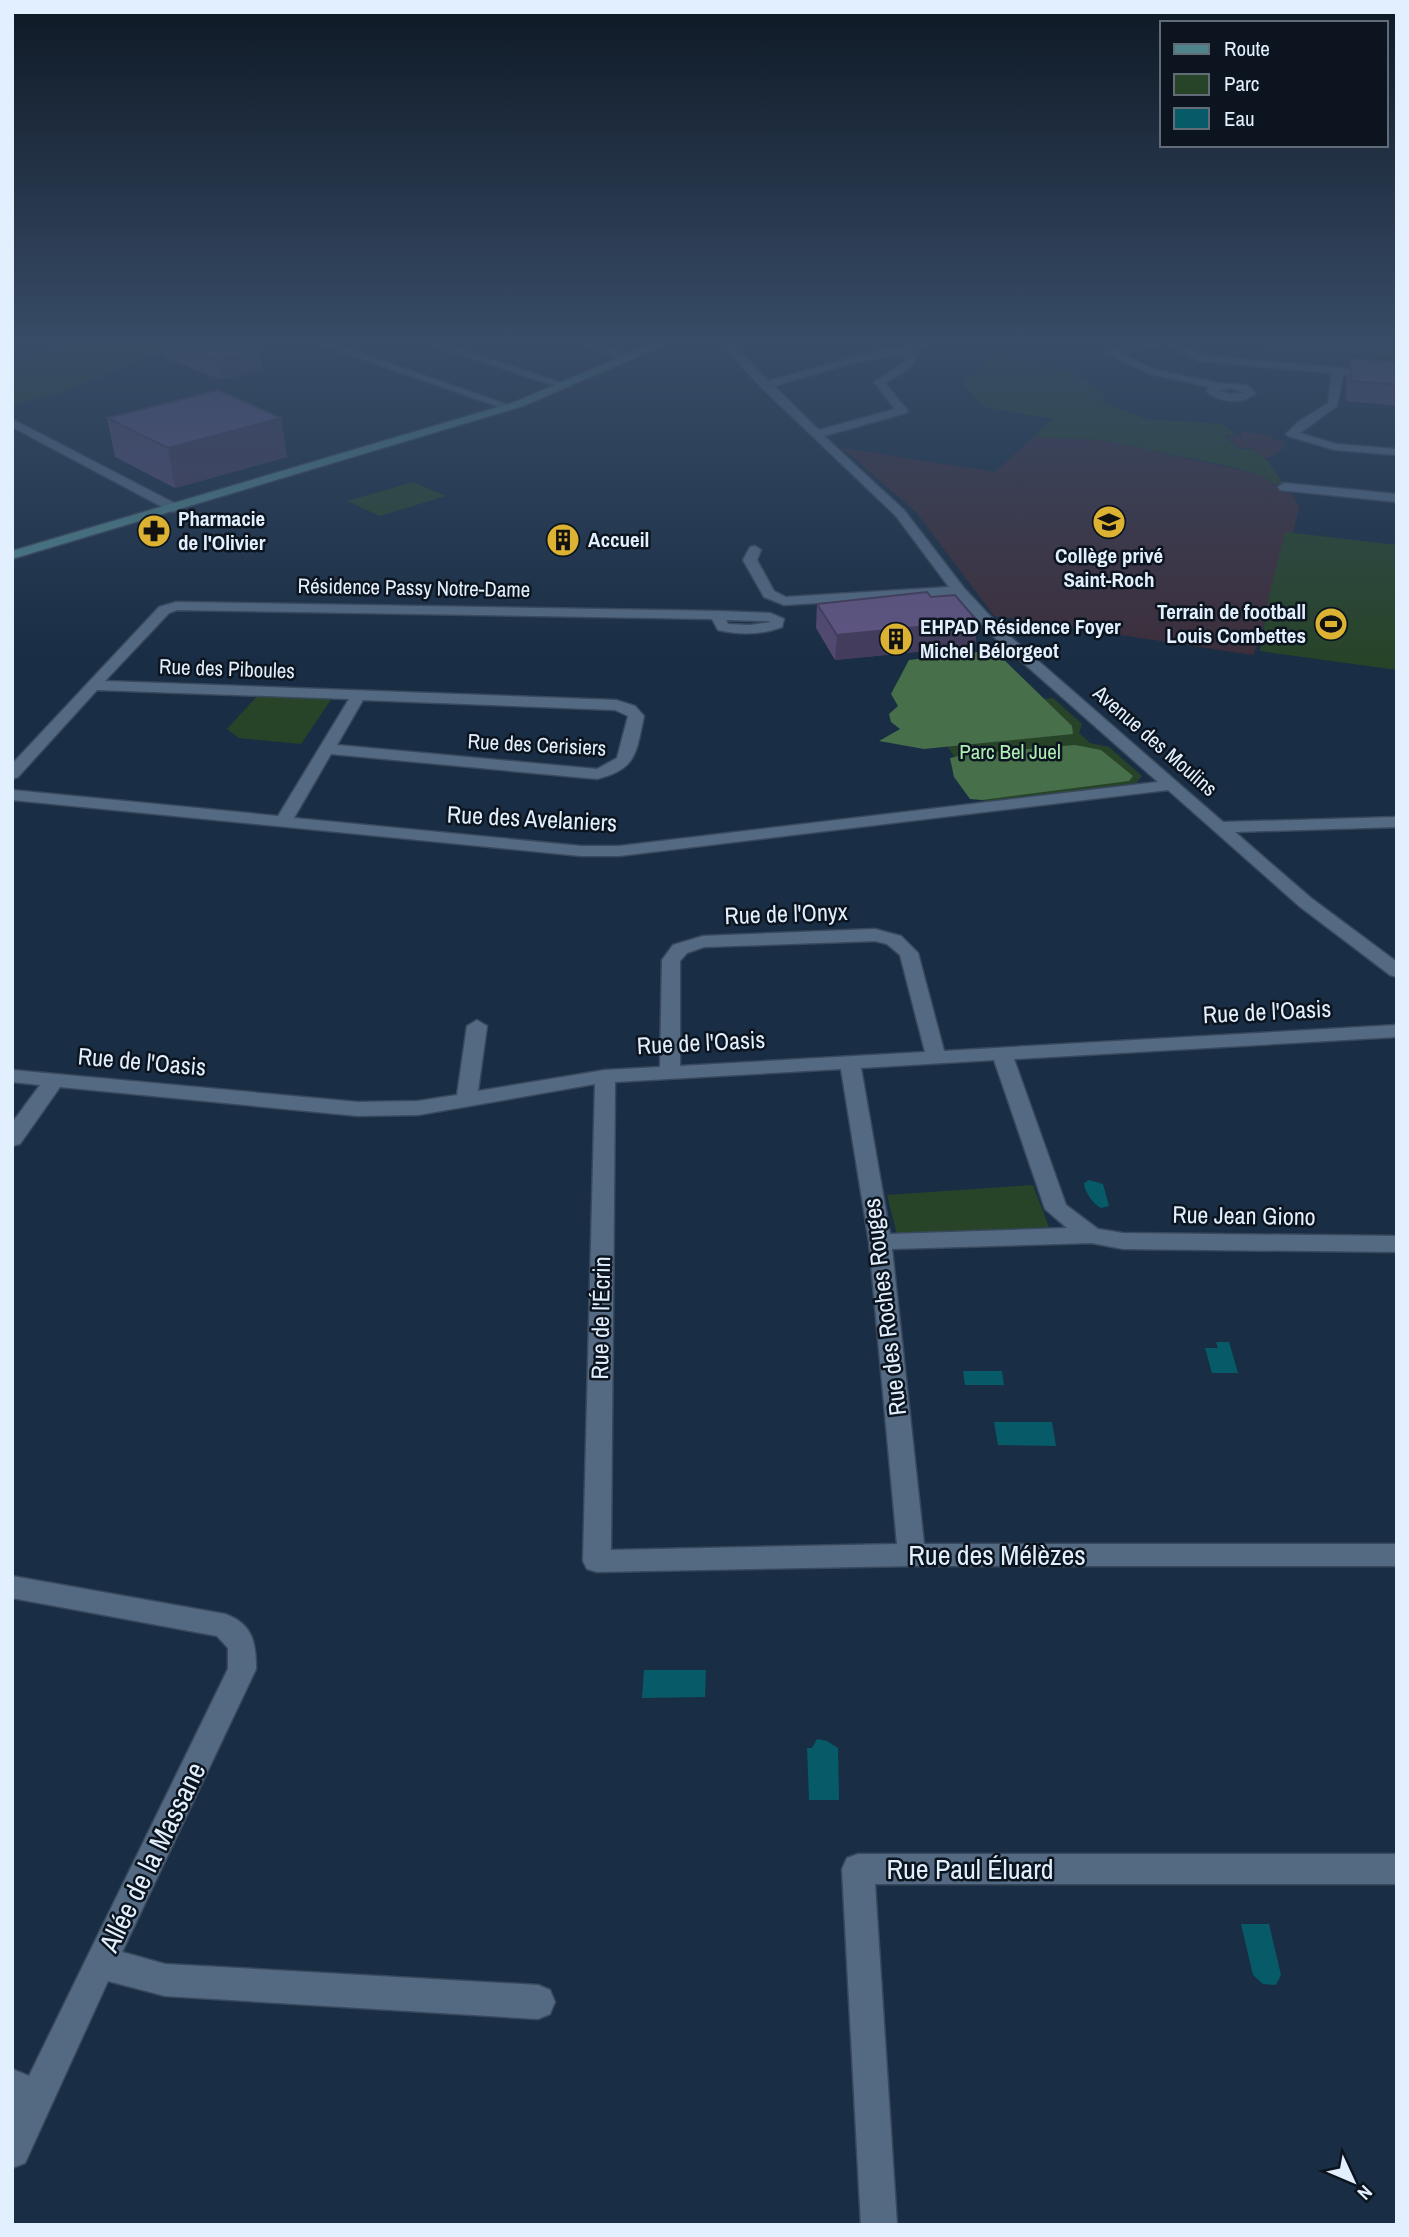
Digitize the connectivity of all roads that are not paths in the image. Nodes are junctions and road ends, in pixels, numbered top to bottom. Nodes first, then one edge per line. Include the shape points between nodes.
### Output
1 (62, 448) edge
2 (378, 448) edge
3 (831, 448) edge
4 (1352, 448) edge
5 (1397, 452) edge
6 (1284, 487) dead end
7 (1397, 498) edge
8 (174, 508) junction
9 (755, 550) dead end
10 (12, 555) edge
11 (959, 591) junction
12 (717, 615) dead end
13 (95, 685) junction
14 (358, 695) junction
15 (325, 750) junction
16 (12, 775) edge
17 (1173, 785) junction
18 (12, 795) edge
19 (283, 822) junction
20 (1397, 822) edge
21 (1219, 827) junction
22 (1397, 971) edge
23 (477, 1026) dead end
24 (1397, 1031) edge
25 (1002, 1053) junction
26 (936, 1057) junction
27 (850, 1061) junction
28 (670, 1071) junction
29 (12, 1076) edge
30 (605, 1076) junction
31 (54, 1080) junction
32 (467, 1099) junction
33 (12, 1139) edge
34 (1091, 1236) junction
35 (880, 1242) junction
36 (1397, 1244) edge
37 (912, 1555) junction
38 (1397, 1555) edge
39 (597, 1561) joint
40 (12, 1587) edge
41 (1397, 1870) edge
42 (100, 1963) junction
43 (538, 2002) dead end
44 (24, 2093) edge
45 (12, 2150) edge
46 (879, 2225) edge

1 - 8 street
2 - 8 street
3 - 11 street, Avenue des Moulins via 900,513
4 - 5 street
6 - 7 street
8 - 10 street
9 - 11 street via 750,560 769,594 784,601
11 - 17 street, Avenue des Moulins via 1025,659
12 - 13 street, Résidence Passy Notre-Dame via 189,605 164,610
13 - 14 street, Rue des Piboules
13 - 16 street, Résidence Passy Notre-Dame
14 - 15 street
14 - 15 street, Rue des Cerisiers via 616,705 636,716 624,764 597,774
15 - 19 street
17 - 19 street, Rue des Avelaniers via 619,850 545,849
17 - 21 street, Avenue des Moulins
18 - 19 street, Rue des Avelaniers
20 - 21 street
21 - 22 street, Avenue des Moulins via 1306,902
23 - 32 street
24 - 25 street, Rue de l'Oasis
25 - 26 street, Rue de l'Oasis
25 - 34 street, Rue Jean Giono via 1056,1209
26 - 27 street, Rue de l'Oasis
26 - 28 street, Rue de l'Onyx via 909,953 894,940 875,935 703,942 680,949 671,960
27 - 28 street, Rue de l'Oasis
27 - 35 street, Rue des Roches Rouges
28 - 30 street, Rue de l'Oasis
29 - 31 street, Rue de l'Oasis
30 - 32 street, Rue de l'Oasis
30 - 39 street, Rue de l'Écrin
31 - 32 street, Rue de l'Oasis via 358,1109 418,1108
31 - 33 street
34 - 35 street, Rue Jean Giono
34 - 36 street, Rue Jean Giono via 1123,1241
35 - 37 street, Rue des Roches Rouges
37 - 38 street, Rue des Mélèzes
37 - 39 street, Rue des Mélèzes
40 - 42 street, Allée de la Massane via 225,1626 242,1644 242,1669
41 - 46 street, Rue Paul Éluard via 858,1869
42 - 43 street, Allée de la Massane via 165,1980
42 - 44 street
44 - 45 street

